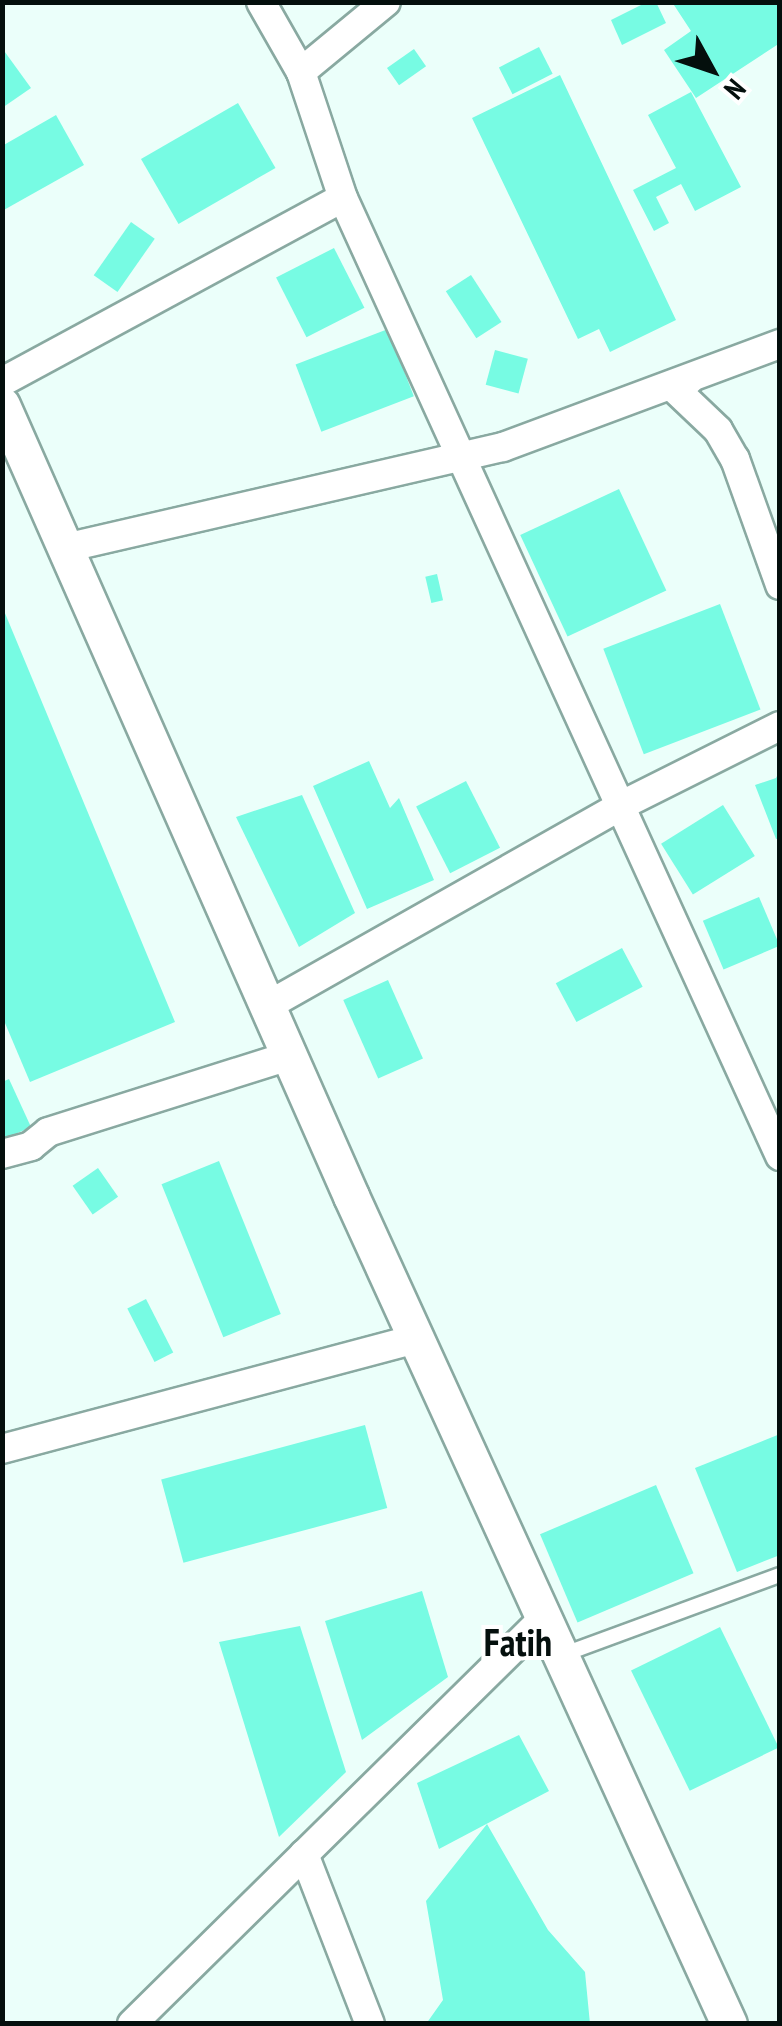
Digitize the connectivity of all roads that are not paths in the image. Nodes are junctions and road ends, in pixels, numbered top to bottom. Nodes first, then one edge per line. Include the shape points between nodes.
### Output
1 (261, 2) edge
2 (386, 2) edge
3 (301, 72) junction
4 (344, 198) junction
5 (780, 344) edge
6 (689, 380) junction
7 (2, 382) edge
8 (2, 405) edge
9 (465, 455) junction
10 (65, 548) junction
11 (780, 585) edge
12 (780, 726) edge
13 (622, 805) junction
14 (267, 1006) junction
15 (289, 1056) junction
16 (2, 1154) edge
17 (780, 1156) edge
18 (416, 1339) junction
19 (2, 1449) edge
20 (780, 1574) edge
21 (544, 1618) junction
22 (561, 1655) junction
23 (304, 1854) junction
24 (132, 2024) edge
25 (370, 2024) edge
26 (729, 2024) edge

1 - 3 street
2 - 3 street
3 - 4 street
4 - 7 street
4 - 9 street
5 - 6 street
6 - 9 street
6 - 11 street via 676,390 718,430 735,459
8 - 10 street
9 - 10 street
9 - 13 street
10 - 14 street
12 - 13 street
13 - 14 street
13 - 17 street
14 - 15 street
15 - 16 street via 48,1132
15 - 18 street
18 - 19 street
18 - 21 street
20 - 22 lane
21 - 22 street
21 - 23 street
22 - 26 street
23 - 24 street
23 - 25 street

